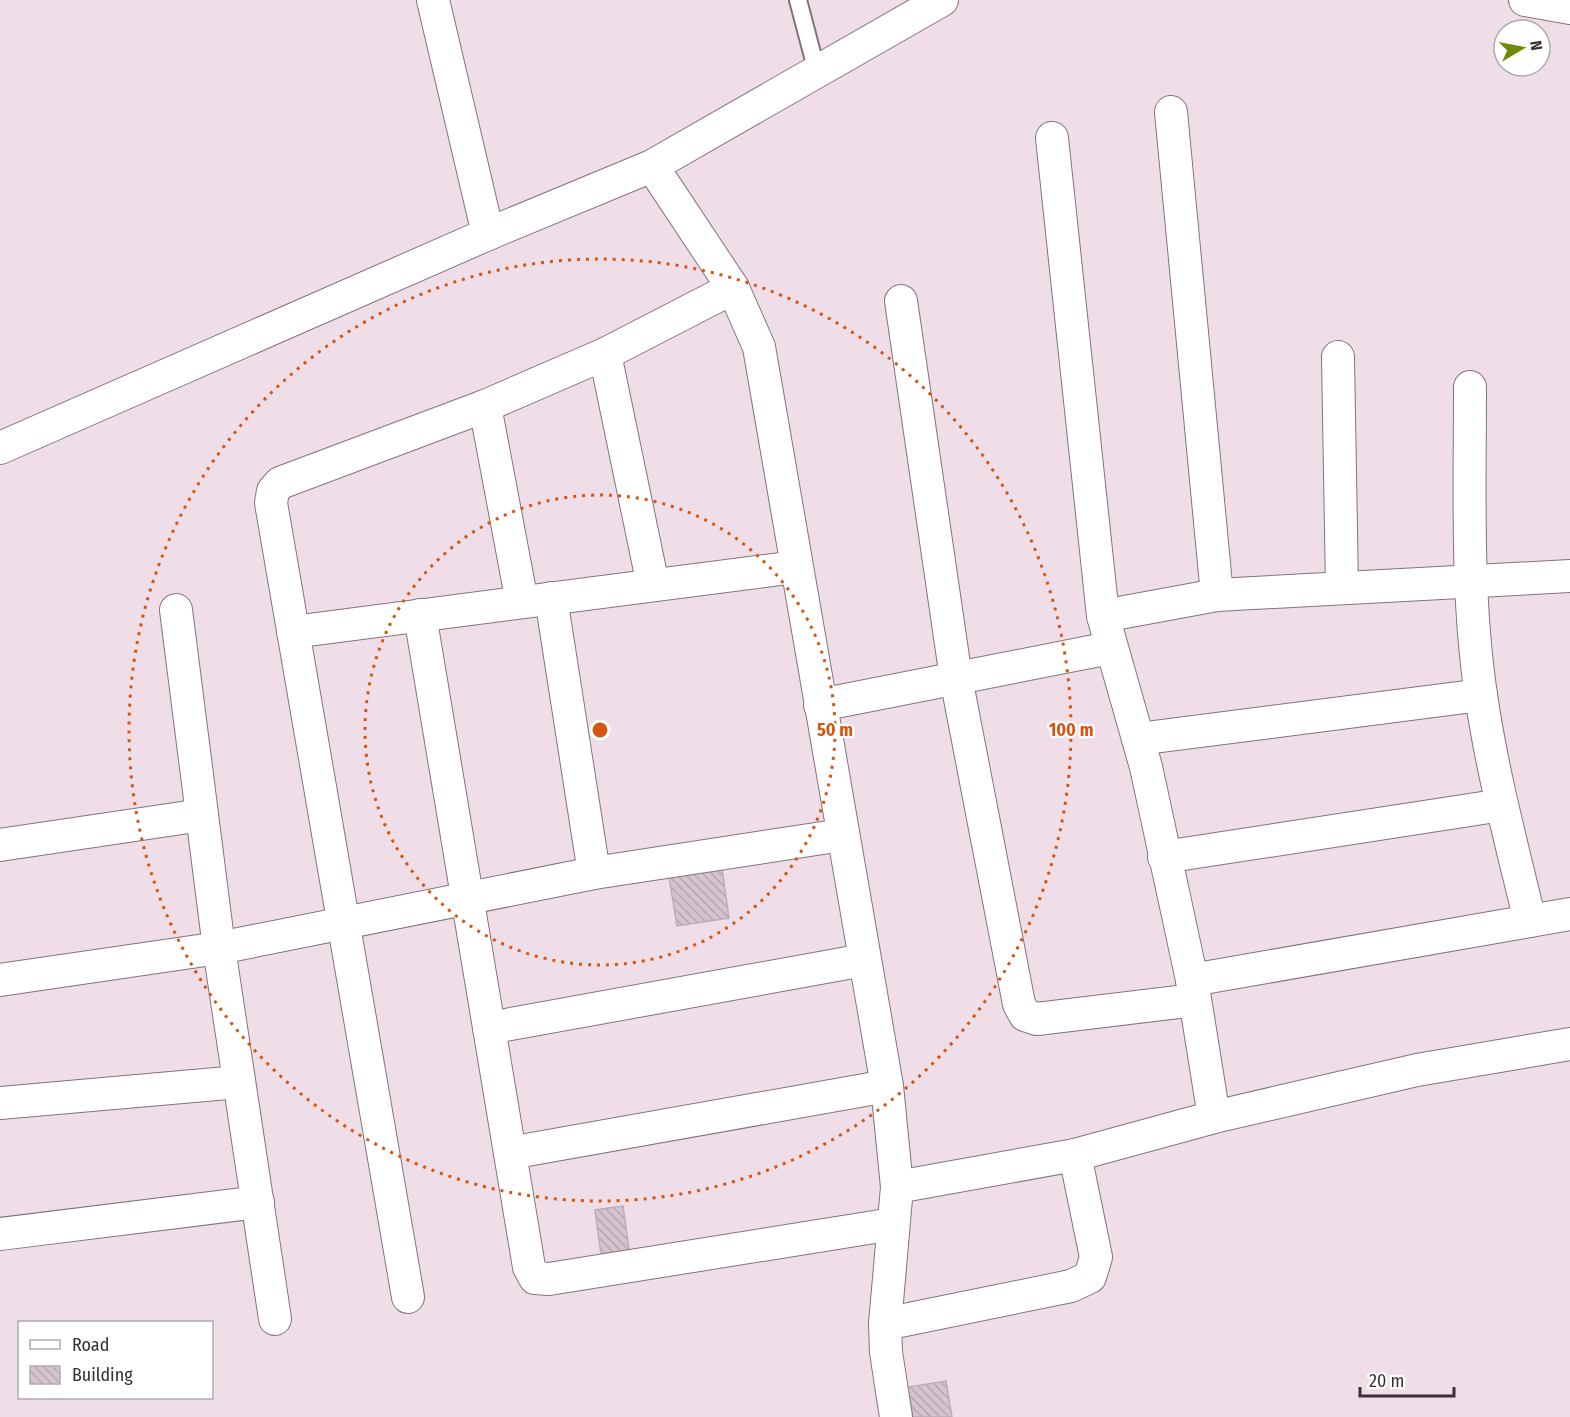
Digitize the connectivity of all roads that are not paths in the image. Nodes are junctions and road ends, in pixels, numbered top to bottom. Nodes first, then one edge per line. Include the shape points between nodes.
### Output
1 (433, 0) edge
2 (798, 0) edge
3 (942, 0) edge
4 (1525, 0) edge
5 (1570, 8) edge
6 (817, 72) junction
7 (1171, 112) dead end
8 (1052, 138) dead end
9 (652, 166) junction
10 (488, 234) junction
11 (732, 288) junction
12 (902, 301) dead end
13 (605, 354) junction
14 (1338, 357) dead end
15 (1470, 387) dead end
16 (486, 406) junction
17 (0, 448) edge
18 (796, 567) junction
19 (1570, 576) edge
20 (1471, 581) junction
21 (652, 585) junction
22 (1342, 588) junction
23 (1217, 595) junction
24 (536, 600) junction
25 (176, 610) dead end
26 (420, 615) junction
27 (1103, 616) junction
28 (293, 632) junction
29 (1110, 648) junction
30 (956, 678) junction
31 (1481, 695) junction
32 (820, 705) junction
33 (1138, 739) junction
34 (1502, 805) junction
35 (202, 815) junction
36 (842, 835) junction
37 (0, 845) edge
38 (1164, 856) junction
39 (594, 873) junction
40 (467, 897) junction
41 (1570, 914) edge
42 (1530, 921) junction
43 (343, 922) junction
44 (219, 948) junction
45 (864, 960) junction
46 (0, 980) edge
47 (1193, 990) junction
48 (489, 1028) junction
49 (1570, 1044) edge
50 (239, 1082) junction
51 (887, 1086) junction
52 (0, 1103) edge
53 (1214, 1117) junction
54 (510, 1153) junction
55 (1075, 1155) junction
56 (897, 1188) junction
57 (258, 1202) junction
58 (893, 1224) junction
59 (0, 1234) edge
60 (408, 1297) dead end
61 (275, 1319) dead end
62 (885, 1324) junction
63 (896, 1417) edge

1 - 10 street
2 - 6 lane
3 - 6 street
4 - 5 street
6 - 9 street
7 - 23 street
8 - 27 street
9 - 10 street
9 - 11 street
10 - 17 street
11 - 13 street
11 - 18 street via 759,347
12 - 30 street
13 - 16 street
13 - 21 street
14 - 22 street
15 - 20 street
16 - 24 street
16 - 28 street via 280,483 273,490 271,503
18 - 21 street
18 - 32 street
19 - 20 street
20 - 22 street
20 - 31 street
21 - 24 street
22 - 23 street
23 - 27 street
24 - 26 street
24 - 39 street
25 - 35 street
26 - 28 street
26 - 40 street
27 - 29 street
28 - 43 street
29 - 30 street
29 - 33 street
30 - 32 street
30 - 47 street via 1019,1004 1025,1015 1037,1019
31 - 33 street
31 - 34 street
32 - 36 street
33 - 38 street
34 - 38 street
34 - 42 street
35 - 37 street
35 - 44 street
36 - 39 street
36 - 45 street
38 - 47 street
39 - 40 street
40 - 43 street
40 - 48 street
41 - 42 street
42 - 47 street
43 - 44 street
43 - 60 street
44 - 46 street
44 - 50 street
45 - 48 street
45 - 51 street
47 - 53 street
48 - 54 street
49 - 53 street via 1417,1070
50 - 52 street
50 - 57 street
51 - 54 street
51 - 56 street
53 - 55 street
54 - 58 street via 529,1267 535,1278 549,1279
55 - 56 street
55 - 62 street via 1096,1257 1089,1277 1071,1286
56 - 58 street
57 - 59 street
57 - 61 street
58 - 62 street
62 - 63 street

